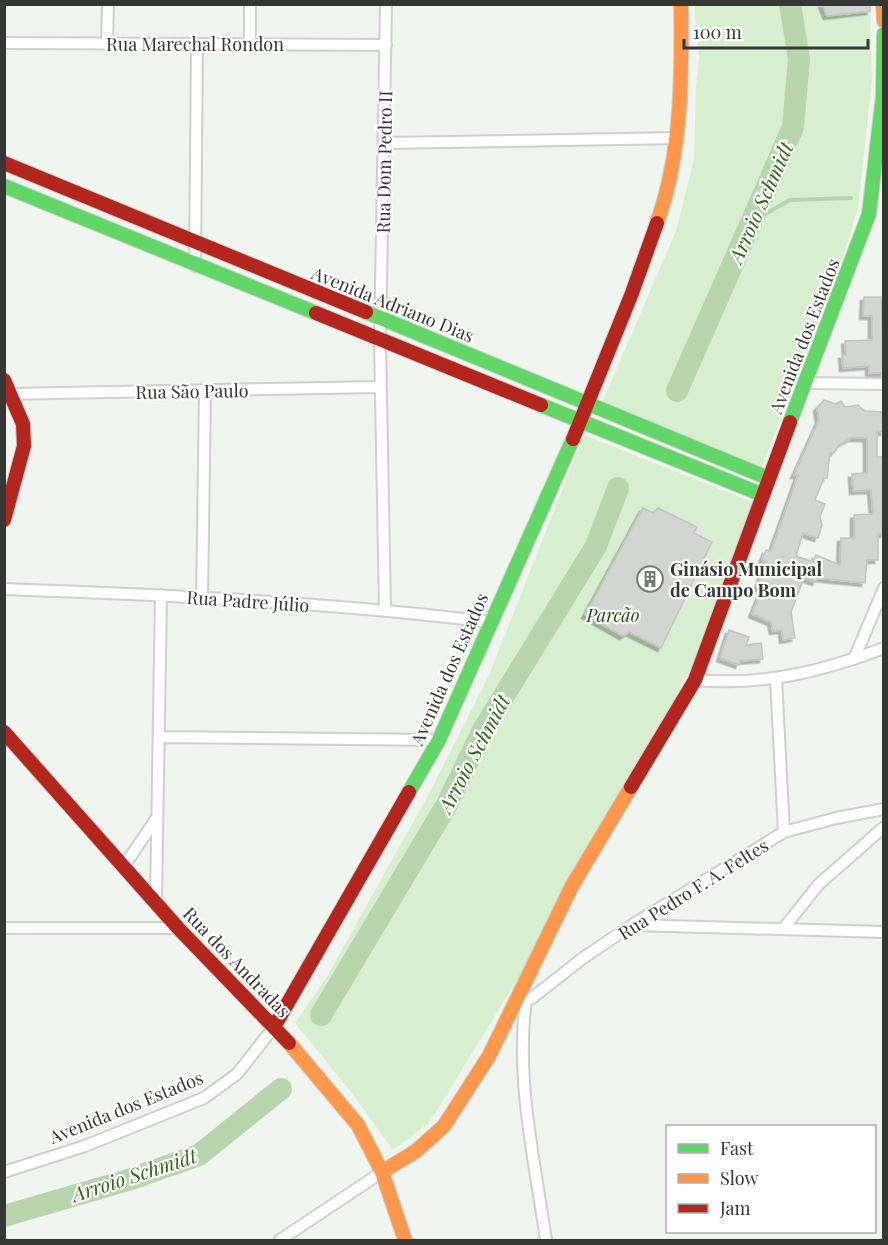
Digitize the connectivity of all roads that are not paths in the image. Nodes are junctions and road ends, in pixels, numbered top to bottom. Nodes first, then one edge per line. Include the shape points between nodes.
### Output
1 (108, 4) edge
2 (250, 4) edge
3 (398, 4) edge
4 (681, 4) edge
5 (883, 4) edge
6 (386, 5) edge
7 (884, 21) edge
8 (884, 34) edge
9 (4, 43) edge
10 (107, 43) junction
11 (197, 44) junction
12 (250, 44) junction
13 (386, 45) junction
14 (678, 138) junction
15 (386, 143) junction
16 (4, 164) edge
17 (4, 186) edge
18 (879, 186) edge
19 (869, 214) junction
20 (884, 214) edge
21 (196, 242) junction
22 (195, 266) junction
23 (380, 319) junction
24 (380, 341) junction
25 (4, 380) edge
26 (806, 383) junction
27 (884, 384) edge
28 (380, 387) junction
29 (205, 391) junction
30 (8, 394) edge
31 (588, 403) junction
32 (580, 422) junction
33 (768, 478) junction
34 (763, 495) junction
35 (4, 520) edge
36 (884, 588) edge
37 (4, 589) edge
38 (161, 595) junction
39 (202, 599) junction
40 (385, 609) junction
41 (490, 622) junction
42 (884, 648) edge
43 (854, 659) junction
44 (776, 679) junction
45 (695, 680) junction
46 (4, 732) edge
47 (159, 737) junction
48 (439, 740) junction
49 (884, 809) edge
50 (157, 819) junction
51 (884, 827) edge
52 (784, 832) junction
53 (124, 866) junction
54 (156, 900) junction
55 (632, 925) junction
56 (4, 928) edge
57 (178, 928) junction
58 (783, 929) junction
59 (884, 932) edge
60 (522, 998) junction
61 (274, 1027) junction
62 (4, 1172) edge
63 (382, 1172) junction
64 (279, 1240) edge
65 (405, 1240) edge
66 (546, 1240) edge

1 - 10 street
2 - 12 street
3 - 6 street
4 - 14 street, Avenida dos Estados
5 - 7 street
6 - 13 street, Rua Dom Pedro II
8 - 18 street, Avenida dos Estados
9 - 10 street, Rua Marechal Rondon
10 - 11 street, Rua Marechal Rondon
11 - 12 street, Rua Marechal Rondon
11 - 21 street
12 - 13 street, Rua Marechal Rondon
13 - 15 street, Rua Dom Pedro II
14 - 15 street
14 - 31 street, Avenida dos Estados via 667,195
15 - 23 street, Rua Dom Pedro II
16 - 21 street, Avenida Adriano Dias
17 - 22 street
18 - 19 street, Avenida dos Estados
19 - 20 street
19 - 26 street, Avenida dos Estados
21 - 22 street
21 - 23 street, Avenida Adriano Dias
22 - 24 street
23 - 24 street, Rua Dom Pedro II
23 - 31 street, Avenida Adriano Dias
24 - 28 street, Rua Dom Pedro II
24 - 32 street
25 - 30 street
26 - 27 street
26 - 33 street, Avenida dos Estados
28 - 29 street, Rua São Paulo
28 - 40 street, Rua Dom Pedro II
29 - 30 street, Rua São Paulo
29 - 39 street
30 - 35 street via 23,424 24,446
31 - 32 street, Avenida dos Estados
31 - 33 street, Avenida Adriano Dias
32 - 34 street
32 - 41 street, Avenida dos Estados
33 - 34 street, Avenida dos Estados
34 - 45 street, Avenida dos Estados
36 - 43 street
37 - 38 street, Rua Padre Júlio
38 - 39 street, Rua Padre Júlio
38 - 47 street
39 - 40 street, Rua Padre Júlio
40 - 41 street, Rua Padre Júlio
41 - 48 street, Avenida dos Estados
42 - 43 street
43 - 44 street
44 - 45 street via 727,683
44 - 52 street
45 - 60 street, Avenida dos Estados via 572,886
46 - 53 street, Rua dos Andradas
47 - 48 street
47 - 50 street
48 - 61 street, Avenida dos Estados
49 - 52 street, Rua Pedro F. A. Feltes
50 - 53 street
50 - 54 street
51 - 58 street via 819,884
52 - 55 street, Rua Pedro F. A. Feltes
53 - 54 street, Rua dos Andradas
54 - 57 street, Rua dos Andradas
55 - 58 street
55 - 60 street, Rua Pedro F. A. Feltes via 532,998
56 - 57 street
57 - 61 street, Rua dos Andradas
58 - 59 street
60 - 63 street, Avenida dos Estados via 444,1126 416,1151
60 - 66 street via 528,1114
61 - 62 street, Avenida dos Estados via 237,1074 204,1098 85,1146
61 - 63 street, Rua dos Andradas via 358,1125
63 - 64 street, Avenida dos Estados
63 - 65 street, Rua dos Andradas

